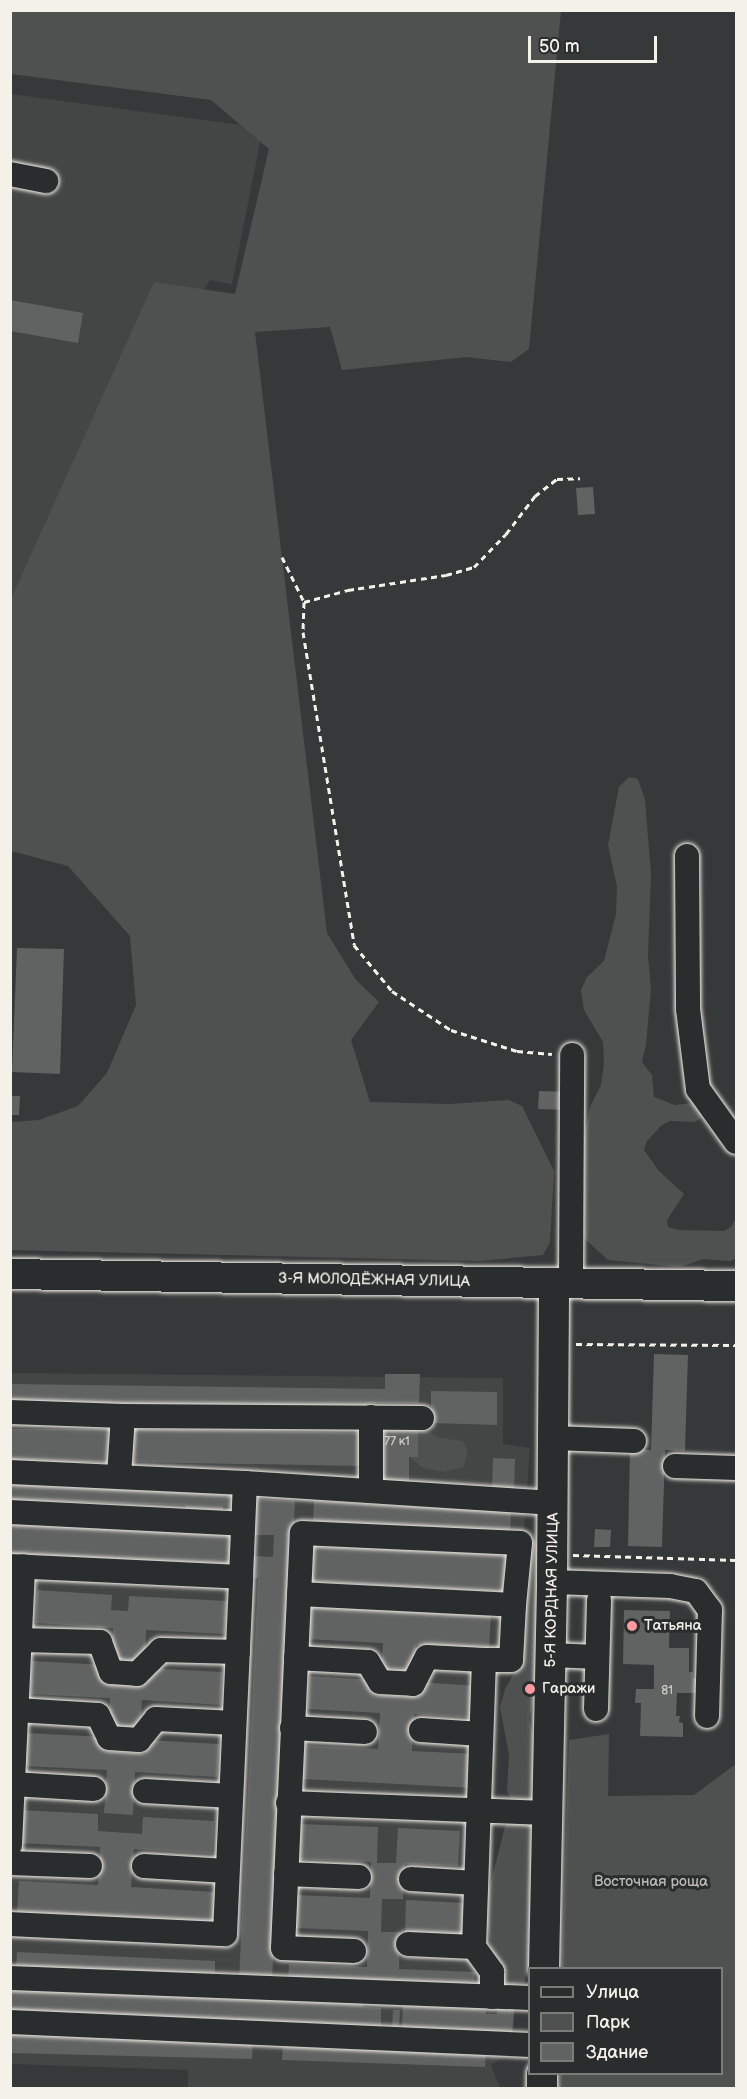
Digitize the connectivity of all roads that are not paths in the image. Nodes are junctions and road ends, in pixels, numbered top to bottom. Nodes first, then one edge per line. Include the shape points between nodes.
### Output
1 (10, 174) edge
2 (46, 181) dead end
3 (687, 856) dead end
4 (572, 1056) road end
5 (736, 1142) edge
6 (10, 1275) edge
7 (563, 1283) junction
8 (736, 1286) edge
9 (10, 1413) edge
10 (123, 1416) junction
11 (371, 1417) junction
12 (422, 1418) dead end
13 (553, 1438) junction
14 (634, 1441) dead end
15 (675, 1466) dead end
16 (736, 1468) edge
17 (10, 1472) edge
18 (119, 1476) junction
19 (245, 1484) junction
20 (371, 1491) junction
21 (553, 1503) junction
22 (10, 1512) edge
23 (243, 1524) junction
24 (17, 1566) edge
25 (552, 1568) junction
26 (241, 1577) junction
27 (299, 1594) junction
28 (598, 1600) dead end
29 (514, 1605) junction
30 (20, 1640) junction
31 (238, 1652) junction
32 (551, 1655) junction
33 (597, 1657) junction
34 (296, 1658) junction
35 (484, 1660) junction
36 (596, 1709) dead end
37 (17, 1710) junction
38 (707, 1716) dead end
39 (234, 1723) junction
40 (292, 1728) junction
41 (421, 1730) dead end
42 (365, 1732) dead end
43 (481, 1734) junction
44 (13, 1784) junction
45 (94, 1789) dead end
46 (145, 1791) dead end
47 (231, 1796) junction
48 (288, 1803) junction
49 (478, 1810) junction
50 (547, 1813) junction
51 (10, 1845) edge
52 (10, 1863) edge
53 (90, 1866) dead end
54 (144, 1866) dead end
55 (227, 1871) junction
56 (286, 1874) junction
57 (359, 1877) dead end
58 (411, 1879) dead end
59 (476, 1883) junction
60 (10, 1924) edge
61 (408, 1944) dead end
62 (474, 1947) junction
63 (354, 1951) dead end
64 (544, 1967) edge
65 (10, 1978) edge
66 (492, 1997) junction
67 (528, 1998) edge
68 (10, 2022) edge
69 (528, 2045) edge

1 - 2 lane
3 - 5 lane via 688,1009 698,1089
4 - 7 lane
6 - 7 main road, 3-Я МОЛОДЁЖНАЯ УЛИЦА
7 - 8 main road, 3-Я МОЛОДЁЖНАЯ УЛИЦА
7 - 13 main road, 5-Я КОРДНАЯ УЛИЦА via 554,1344
9 - 10 lane
10 - 11 lane
10 - 18 lane
11 - 12 lane
11 - 20 lane
13 - 14 lane
13 - 21 main road, 5-Я КОРДНАЯ УЛИЦА
15 - 16 lane
17 - 18 lane
18 - 19 lane
19 - 20 lane
19 - 23 lane
20 - 21 lane
21 - 25 main road, 5-Я КОРДНАЯ УЛИЦА
22 - 23 lane
23 - 26 lane
24 - 26 lane
24 - 30 lane
25 - 32 main road, 5-Я КОРДНАЯ УЛИЦА
25 - 38 lane via 696,1591 710,1610
26 - 31 lane
27 - 29 lane
27 - 29 lane via 302,1533 520,1543
27 - 34 lane
28 - 33 lane
29 - 35 lane via 511,1660
30 - 31 lane via 100,1642 111,1672 137,1674 161,1650
30 - 37 lane
31 - 39 lane
32 - 33 lane
32 - 50 main road, 5-Я КОРДНАЯ УЛИЦА
33 - 36 lane
34 - 35 lane via 368,1662 380,1682 413,1684 427,1658
34 - 40 lane
35 - 43 lane
37 - 39 lane via 98,1715 109,1738 139,1740 156,1719
37 - 44 lane
39 - 47 lane
40 - 42 lane
40 - 48 lane
41 - 43 lane
43 - 49 lane
44 - 45 lane
44 - 51 lane
46 - 47 lane
47 - 55 lane
48 - 49 lane
48 - 56 lane
49 - 50 lane
49 - 59 lane
50 - 64 main road, 5-Я КОРДНАЯ УЛИЦА
52 - 53 lane
54 - 55 lane
55 - 60 lane via 225,1934
56 - 57 lane
56 - 63 lane via 283,1948
58 - 59 lane
59 - 62 lane
61 - 62 lane
62 - 66 lane via 492,1971
65 - 66 lane
66 - 67 lane
68 - 69 lane

